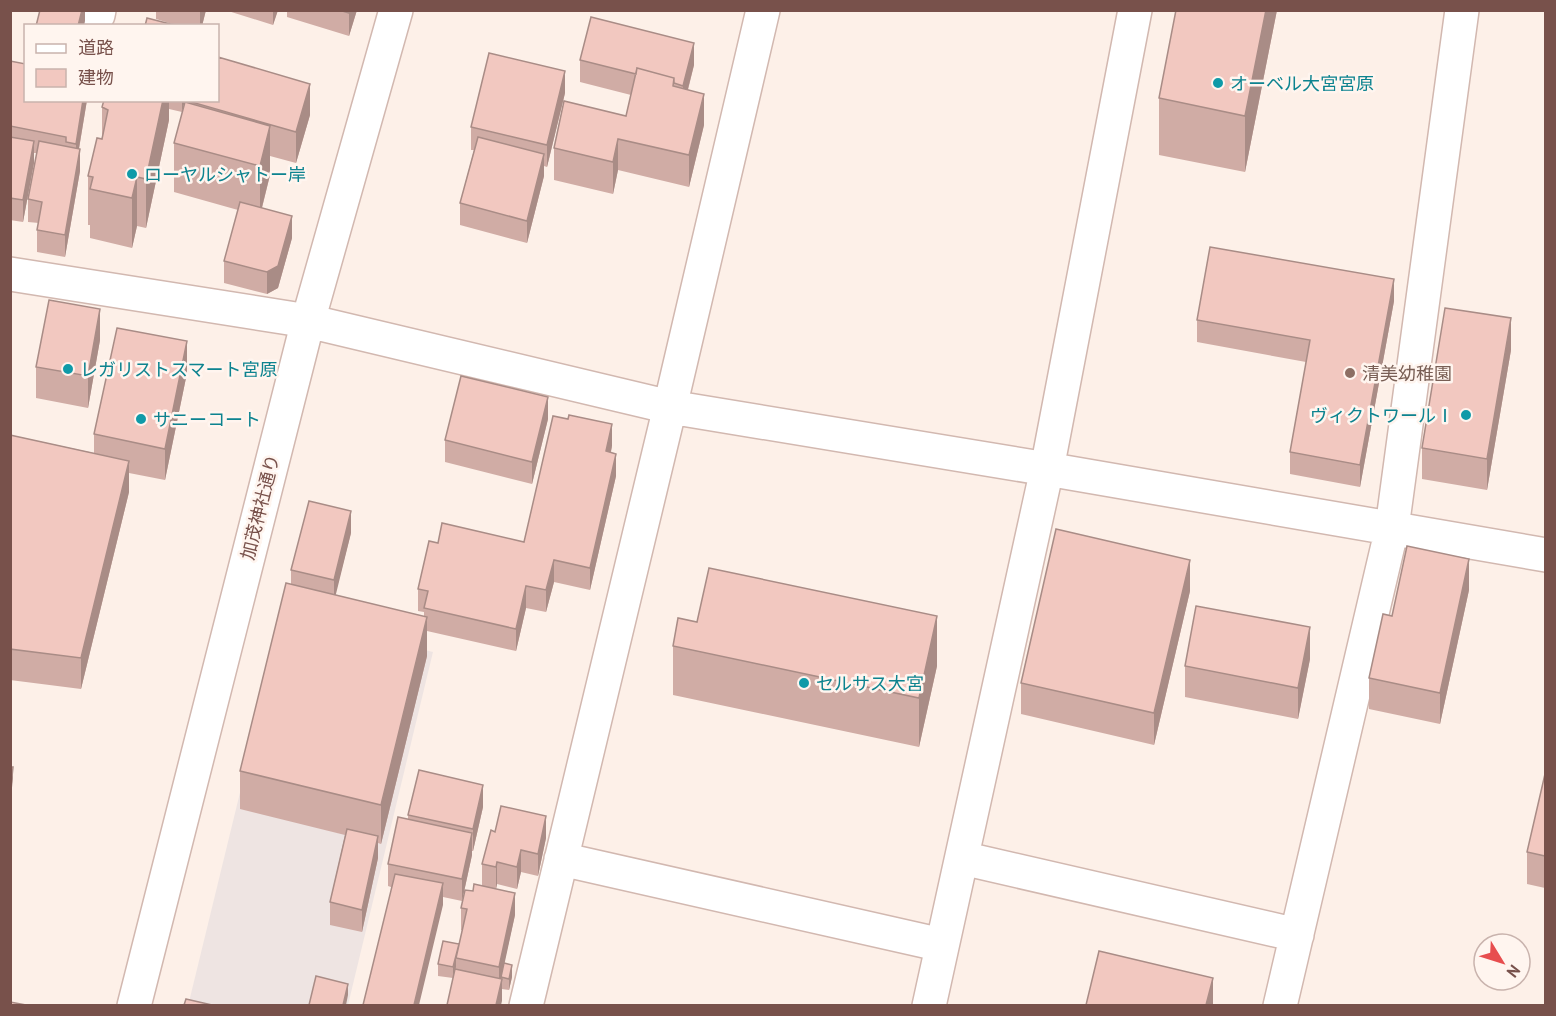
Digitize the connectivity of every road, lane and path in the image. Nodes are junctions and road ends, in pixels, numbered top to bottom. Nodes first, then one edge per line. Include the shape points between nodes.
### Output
1 (396, 10) edge
2 (764, 10) edge
3 (1135, 10) edge
4 (1462, 10) edge
5 (10, 274) edge
6 (308, 321) junction
7 (670, 406) junction
8 (1047, 469) junction
9 (1392, 528) junction
10 (1545, 555) edge
11 (962, 858) junction
12 (561, 859) junction
13 (1297, 935) junction
14 (942, 945) junction
15 (134, 1005) edge
16 (526, 1005) edge
17 (929, 1005) edge
18 (1280, 1005) edge

1 - 6 street, 加茂神社通り
2 - 7 street
3 - 8 street
4 - 9 street
5 - 6 street
6 - 7 street
6 - 15 street, 加茂神社通り
7 - 8 street
7 - 12 street
8 - 9 street
8 - 11 street
9 - 10 street
9 - 13 street
11 - 13 street
11 - 14 street
12 - 14 street
12 - 16 street
13 - 18 street
14 - 17 street

